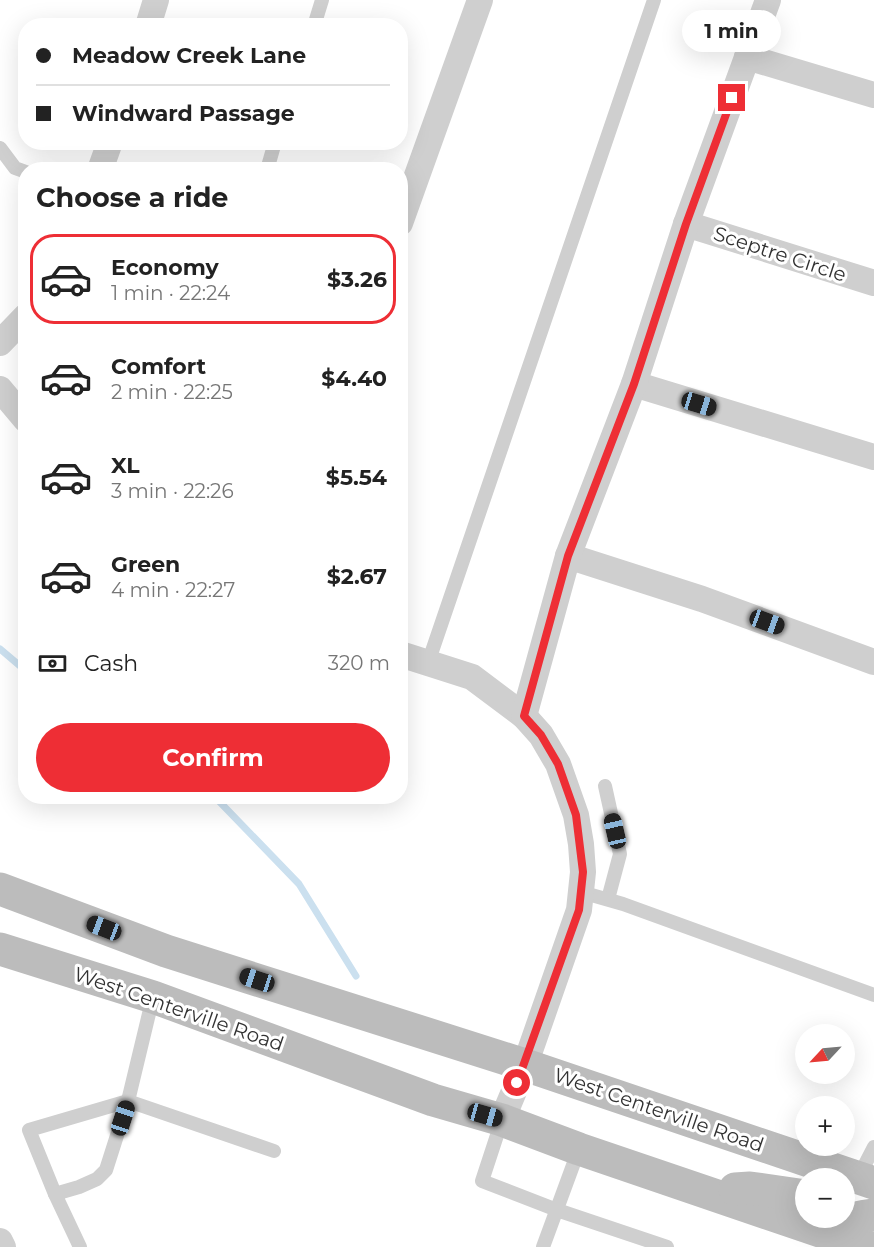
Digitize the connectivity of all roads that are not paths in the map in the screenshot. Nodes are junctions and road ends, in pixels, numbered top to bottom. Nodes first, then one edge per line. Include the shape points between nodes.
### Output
1 (156, 0) edge
2 (322, 0) edge
3 (480, 0) edge
4 (654, 0) edge
5 (768, 0) edge
6 (150, 18) edge
7 (316, 18) edge
8 (747, 57) junction
9 (874, 96) edge
10 (0, 148) edge
11 (18, 169) edge
12 (408, 201) edge
13 (686, 224) junction
14 (874, 284) edge
15 (18, 324) edge
16 (0, 343) edge
17 (634, 384) junction
18 (0, 389) edge
19 (18, 410) edge
20 (874, 457) edge
21 (568, 556) junction
22 (408, 657) edge
23 (874, 662) edge
24 (428, 663) junction
25 (524, 716) junction
26 (605, 786) dead end
27 (0, 889) edge
28 (581, 892) junction
29 (608, 899) junction
30 (0, 949) edge
31 (166, 951) junction
32 (874, 995) edge
33 (153, 997) junction
34 (525, 1065) junction
35 (128, 1101) junction
36 (502, 1120) junction
37 (874, 1147) edge
38 (579, 1149) junction
39 (274, 1151) dead end
40 (859, 1182) edge
41 (700, 1191) junction
42 (55, 1194) junction
43 (795, 1194) edge
44 (557, 1210) junction
45 (874, 1215) edge
46 (0, 1241) edge
47 (831, 1241) edge
48 (3, 1247) edge
49 (80, 1247) edge
50 (543, 1247) edge
51 (667, 1247) edge
52 (867, 1247) edge

1 - 6 street
2 - 7 lane
3 - 12 street
4 - 24 lane
5 - 8 street
8 - 9 street
8 - 13 street
10 - 11 lane
13 - 14 street, Sceptre Circle
13 - 17 street
15 - 16 street
17 - 20 street
17 - 21 street
18 - 19 street
21 - 23 street via 702,599
21 - 25 street
22 - 24 street
24 - 25 street via 472,677
25 - 28 street via 558,764 576,815 582,853
26 - 29 lane via 620,854
27 - 31 main road, West Centerville Road
28 - 29 lane
28 - 34 street via 579,910
29 - 32 lane
30 - 33 main road, West Centerville Road
31 - 33 main road
31 - 34 main road, West Centerville Road
33 - 35 lane
33 - 36 main road, West Centerville Road via 433,1100
34 - 36 street
34 - 40 main road, West Centerville Road
35 - 39 lane
35 - 42 lane via 106,1170 97,1179
35 - 42 lane via 29,1130
36 - 38 main road, West Centerville Road
36 - 44 lane via 482,1181
37 - 40 lane
38 - 41 main road, West Centerville Road
38 - 44 lane
41 - 43 main road via 750,1188
41 - 47 main road, West Centerville Road
42 - 49 lane
44 - 50 lane
44 - 51 lane
45 - 47 main road via 843,1223
46 - 48 street
47 - 52 main road, West Centerville Road

